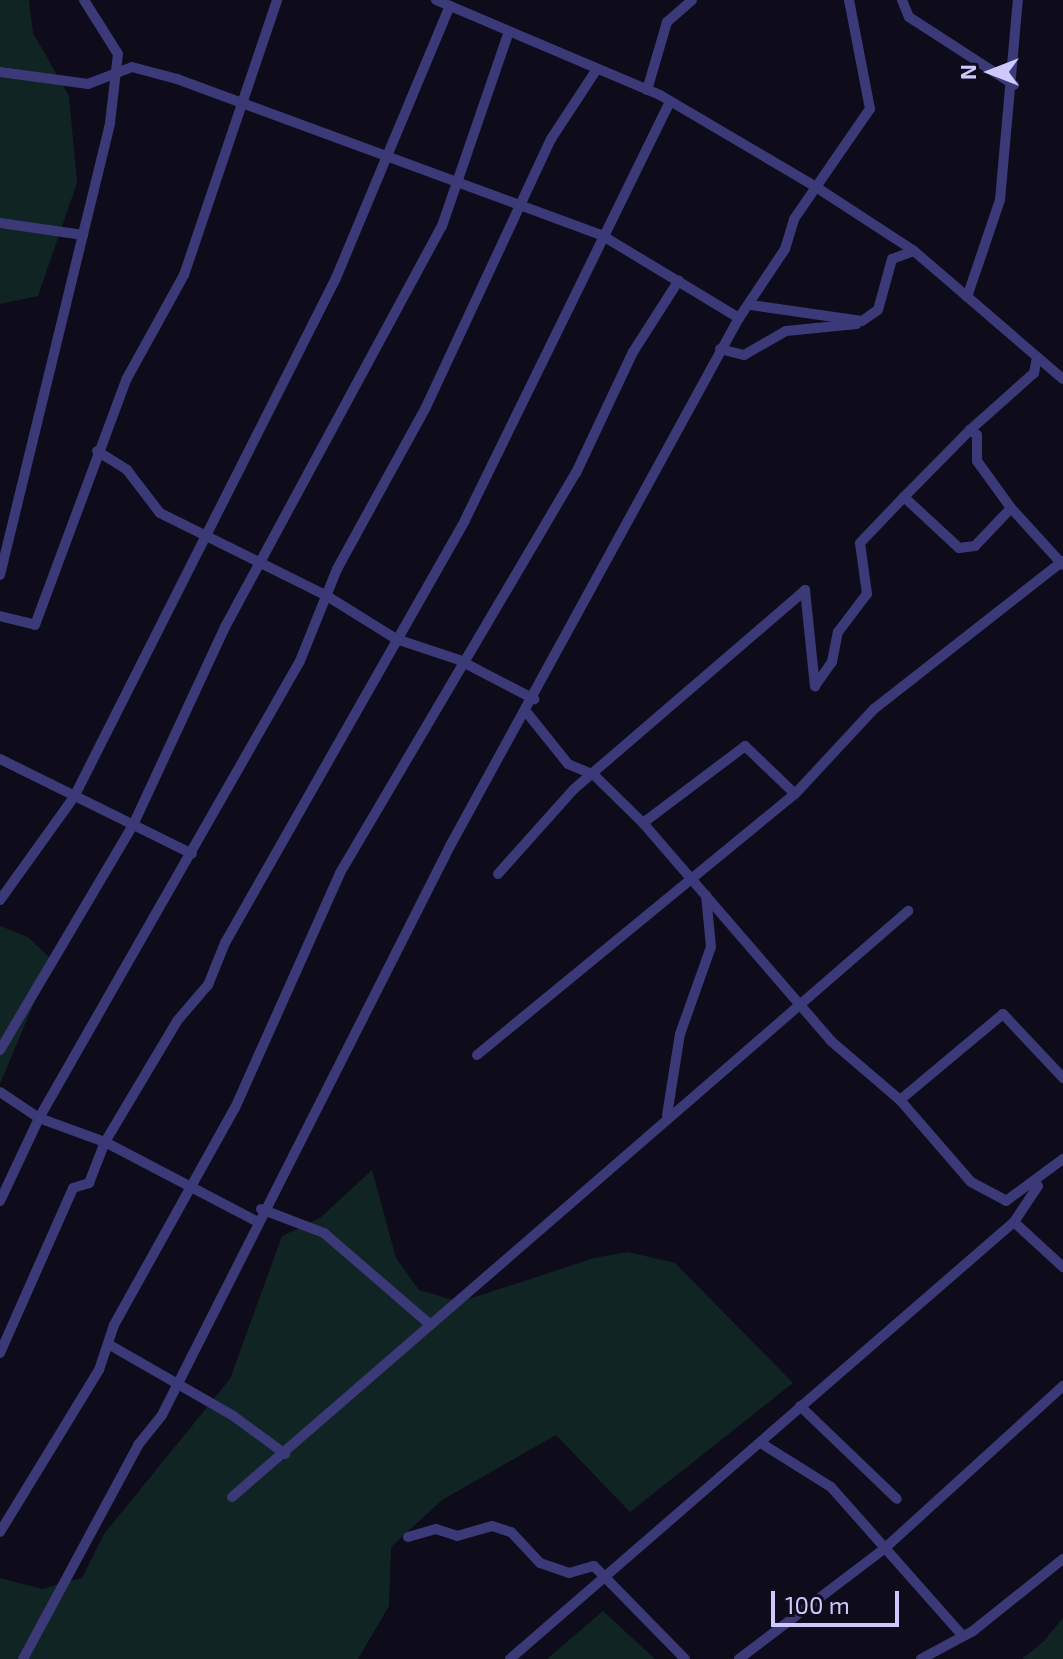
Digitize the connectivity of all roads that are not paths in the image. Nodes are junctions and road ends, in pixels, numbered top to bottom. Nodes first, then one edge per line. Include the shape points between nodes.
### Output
1 (84, 0) edge
2 (277, 0) edge
3 (436, 0) edge
4 (692, 0) edge
5 (849, 0) edge
6 (902, 0) edge
7 (1018, 0) edge
8 (450, 6) junction
9 (509, 31) junction
10 (597, 69) junction
11 (0, 72) edge
12 (115, 80) junction
13 (1014, 85) junction
14 (647, 90) junction
15 (670, 102) junction
16 (242, 106) junction
17 (389, 158) junction
18 (459, 182) junction
19 (816, 187) junction
20 (523, 204) junction
21 (0, 223) edge
22 (83, 235) junction
23 (603, 236) junction
24 (914, 251) junction
25 (679, 280) junction
26 (967, 297) junction
27 (751, 305) junction
28 (739, 318) junction
29 (862, 321) junction
30 (720, 349) junction
31 (1037, 357) junction
32 (1063, 379) edge
33 (970, 430) junction
34 (97, 451) junction
35 (904, 497) junction
36 (1011, 508) junction
37 (202, 536) junction
38 (259, 561) junction
39 (1062, 563) edge
40 (0, 575) edge
41 (327, 596) junction
42 (0, 616) edge
43 (396, 639) junction
44 (459, 660) junction
45 (534, 699) junction
46 (528, 714) junction
47 (0, 759) edge
48 (594, 775) junction
49 (795, 794) junction
50 (74, 797) junction
51 (134, 823) junction
52 (643, 823) junction
53 (192, 854) junction
54 (498, 874) dead end
55 (690, 880) junction
56 (706, 893) junction
57 (0, 900) edge
58 (908, 911) dead end
59 (804, 1003) junction
60 (0, 1050) edge
61 (477, 1055) dead end
62 (1063, 1078) edge
63 (0, 1092) edge
64 (900, 1100) junction
65 (667, 1115) junction
66 (39, 1118) junction
67 (105, 1142) junction
68 (1063, 1159) edge
69 (1041, 1181) junction
70 (188, 1183) junction
71 (0, 1201) edge
72 (261, 1209) junction
73 (256, 1221) junction
74 (1014, 1222) junction
75 (1063, 1267) edge
76 (427, 1322) junction
77 (108, 1344) junction
78 (0, 1353) edge
79 (1063, 1386) edge
80 (176, 1387) junction
81 (800, 1406) junction
82 (764, 1445) junction
83 (285, 1454) junction
84 (232, 1497) dead end
85 (897, 1499) dead end
86 (0, 1532) edge
87 (408, 1537) dead end
88 (885, 1548) junction
89 (1063, 1559) edge
90 (609, 1578) junction
91 (963, 1636) junction
92 (23, 1659) edge
93 (510, 1659) edge
94 (685, 1659) edge
95 (739, 1659) edge
96 (921, 1659) edge

1 - 12 street via 118,54
2 - 16 street
3 - 8 street
4 - 14 street via 667,22
5 - 19 street via 870,109
6 - 13 street via 909,17
7 - 13 street
8 - 9 street
8 - 17 street
9 - 10 street
9 - 18 street
10 - 14 street
10 - 20 street via 551,139
11 - 12 street via 88,84
12 - 16 street via 132,67
12 - 22 street
13 - 26 street via 1000,200
14 - 15 street
15 - 19 street
15 - 23 street
16 - 17 street
16 - 34 street via 184,275
17 - 18 street
17 - 37 street
18 - 20 street
18 - 38 street via 363,383
19 - 24 street
19 - 27 street
20 - 23 street
20 - 41 street
21 - 22 street
22 - 40 street
23 - 25 street
23 - 43 street via 526,405
24 - 26 street
24 - 29 street via 892,259 878,310
25 - 28 street
25 - 44 street via 633,352 576,473
26 - 31 street
27 - 28 street
27 - 29 street
28 - 30 street
29 - 30 street via 786,331 744,355
30 - 45 street
31 - 32 street
31 - 33 street via 1034,373
33 - 35 street
33 - 36 street via 977,435 977,461
34 - 37 street via 127,470 160,513
34 - 42 street via 35,625
35 - 36 street via 959,548 975,546
35 - 48 street via 860,543 867,594 838,632 832,662 815,686 805,590
36 - 39 street
37 - 38 street
37 - 50 street
38 - 41 street
38 - 51 street
39 - 49 street via 874,709
41 - 43 street
41 - 53 street via 300,661
43 - 44 street
43 - 67 street via 208,985 177,1021
44 - 45 street
44 - 70 street via 340,873 291,971 262,1055
45 - 46 street
46 - 48 street via 568,764
46 - 72 street via 450,846
47 - 50 street
48 - 52 street
48 - 54 street
49 - 52 street via 745,746
49 - 55 street
50 - 51 street
50 - 57 street
51 - 53 street
51 - 60 street
52 - 55 street
53 - 66 street
55 - 56 street
55 - 61 street
56 - 59 street
56 - 65 street via 711,947 680,1034
58 - 59 street
59 - 64 street via 831,1041
59 - 65 street
62 - 64 street via 1003,1014
63 - 66 street
64 - 69 street via 971,1182 1006,1201
65 - 76 street via 560,1217
66 - 67 street
66 - 71 street
67 - 70 street
67 - 78 street via 89,1183 73,1188 61,1210
68 - 69 street
69 - 74 street
70 - 73 street
70 - 77 street
72 - 73 street
72 - 76 street via 324,1233
73 - 80 street
74 - 75 street
74 - 81 street
76 - 83 street via 337,1413
77 - 80 street
77 - 86 street
79 - 88 street
80 - 83 street via 232,1415
80 - 92 street
81 - 82 street
81 - 85 street
82 - 88 street via 831,1487
82 - 90 street
83 - 84 street
87 - 90 street via 436,1529 457,1536 492,1526 511,1532 540,1563 569,1573 594,1566
88 - 91 street
88 - 95 street
89 - 91 street
90 - 93 street
90 - 94 street
91 - 96 street

